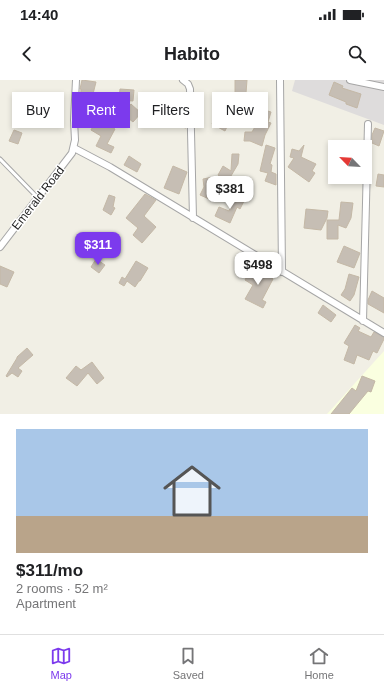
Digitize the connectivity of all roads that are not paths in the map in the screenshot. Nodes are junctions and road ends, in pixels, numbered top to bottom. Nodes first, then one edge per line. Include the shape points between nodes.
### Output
1 (76, 80) edge
2 (183, 80) edge
3 (280, 80) edge
4 (350, 80) edge
5 (366, 82) edge
6 (384, 87) edge
7 (368, 124) dead end
8 (74, 148) junction
9 (0, 159) edge
10 (37, 197) junction
11 (193, 218) junction
12 (0, 246) edge
13 (282, 272) junction
14 (363, 321) junction
15 (384, 334) edge

1 - 8 street
2 - 11 street via 190,89
3 - 13 street
4 - 5 street
5 - 6 street
7 - 14 street
8 - 10 street, Emerald Road via 69,158
8 - 11 street
9 - 10 lane
10 - 12 street, Emerald Road
11 - 13 street
13 - 14 street
14 - 15 street

